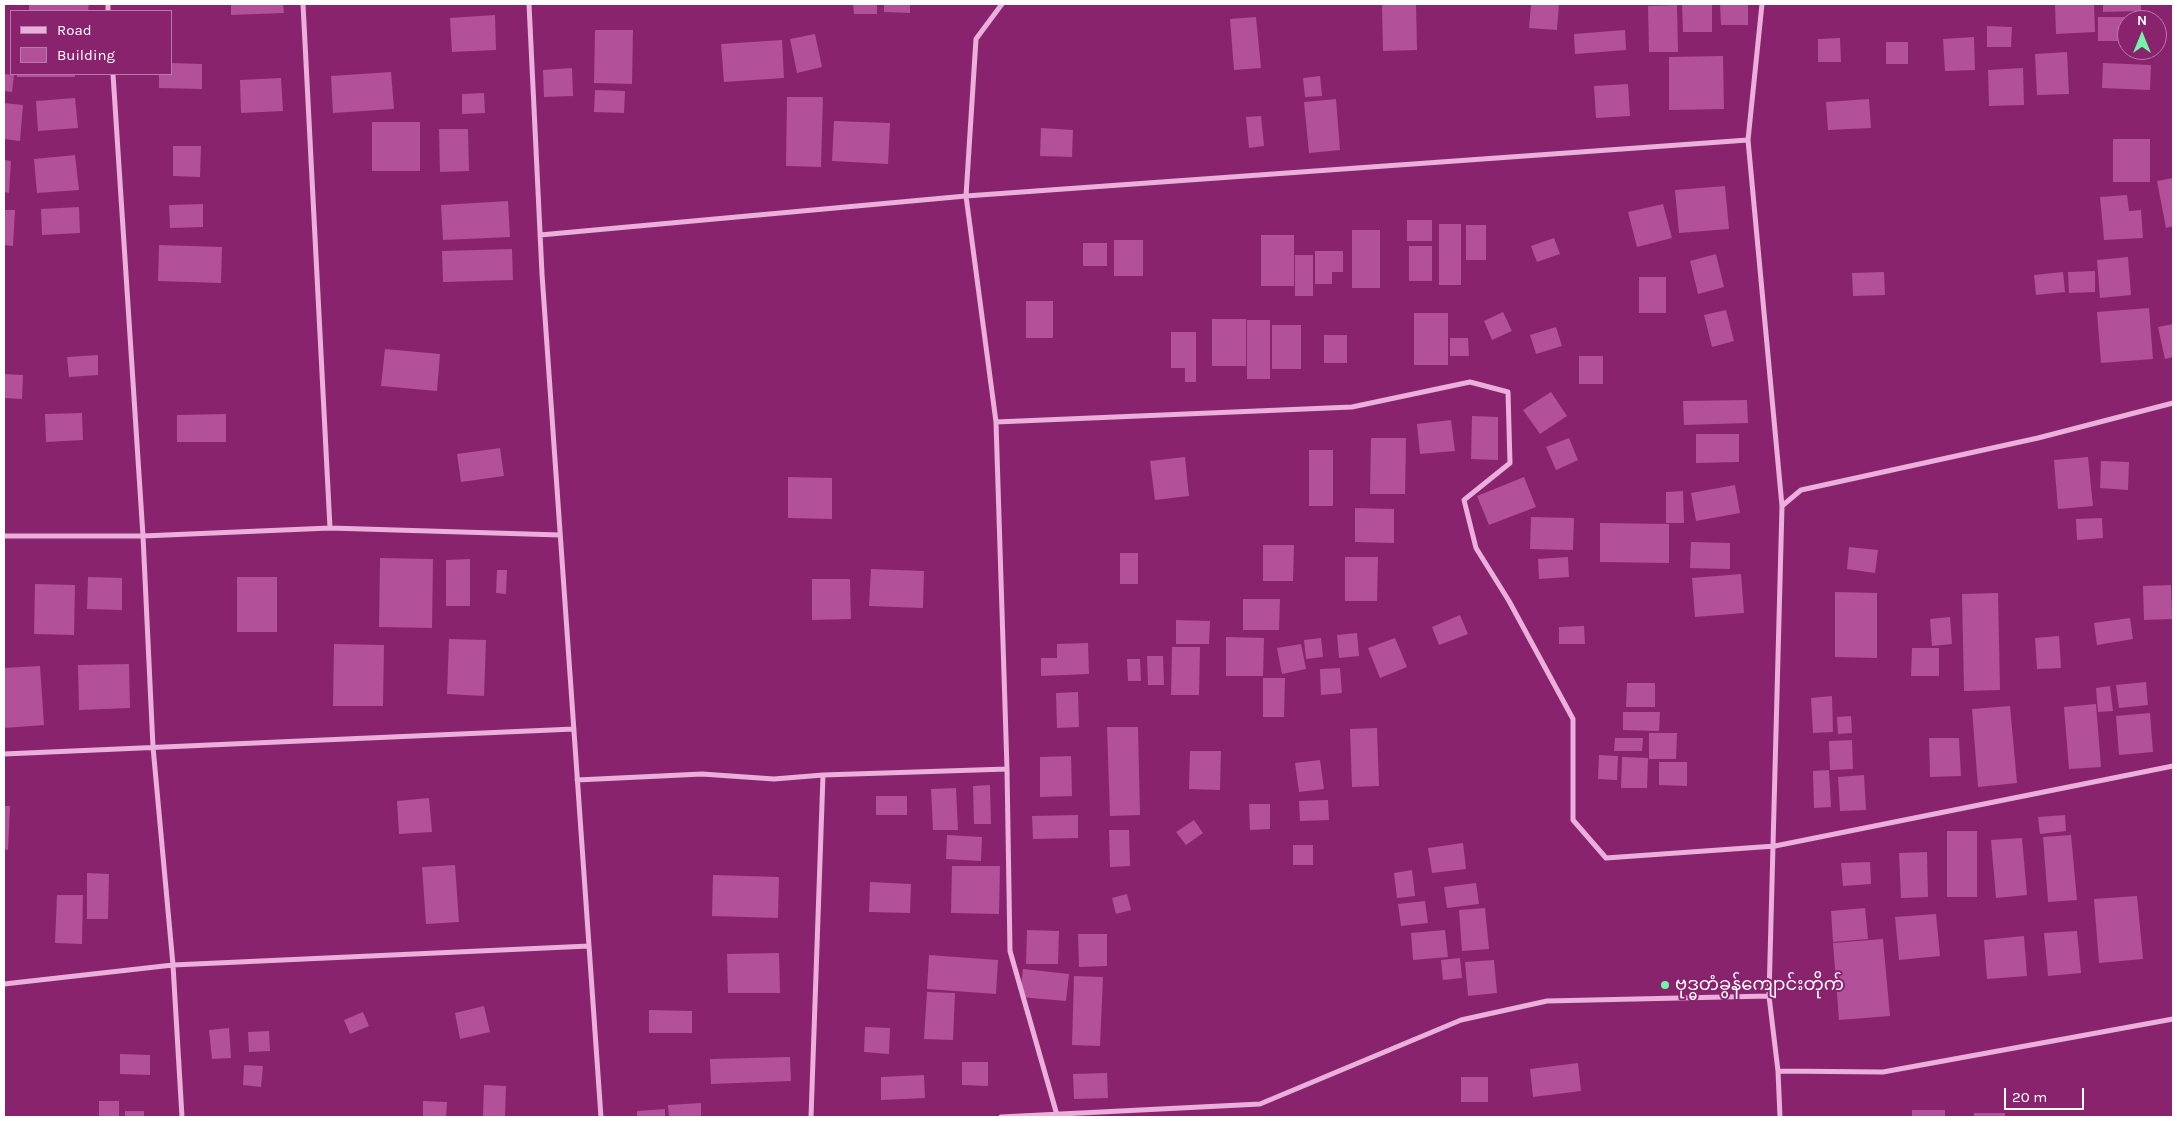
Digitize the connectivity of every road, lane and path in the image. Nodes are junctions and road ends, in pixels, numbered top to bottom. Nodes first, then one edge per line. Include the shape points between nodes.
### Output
1 (304, 4) edge
2 (529, 4) edge
3 (1002, 4) edge
4 (1762, 4) edge
5 (113, 75) edge
6 (1748, 140) junction
7 (966, 196) junction
8 (540, 235) junction
9 (2173, 403) edge
10 (996, 422) junction
11 (1782, 506) junction
12 (330, 528) junction
13 (560, 535) junction
14 (4, 536) edge
15 (143, 536) junction
16 (574, 729) junction
17 (153, 747) junction
18 (4, 754) edge
19 (2173, 766) edge
20 (1007, 769) junction
21 (823, 775) junction
22 (577, 780) junction
23 (1775, 846) junction
24 (589, 946) junction
25 (173, 965) junction
26 (4, 984) edge
27 (1769, 996) junction
28 (2173, 1020) edge
29 (1778, 1071) junction
30 (1057, 1115) junction
31 (182, 1117) edge
32 (601, 1117) edge
33 (811, 1117) edge
34 (1001, 1117) edge
35 (1780, 1117) edge

1 - 12 street
2 - 8 street
3 - 7 street via 976,39
4 - 6 street
5 - 15 street
6 - 7 street
6 - 11 street
7 - 8 street
7 - 10 street
8 - 13 street
9 - 11 street via 2038,438 1801,490
10 - 20 street
10 - 23 street via 1352,407 1470,382 1508,392 1510,463 1464,500 1476,548 1509,601 1573,719 1573,820 1606,858
11 - 23 street
12 - 13 street
12 - 15 street
13 - 16 street
14 - 15 street
15 - 17 street
16 - 17 street
16 - 22 street
17 - 18 street
17 - 25 street
19 - 23 street
20 - 21 street
20 - 30 street via 1010,951
21 - 22 street via 774,778 702,774
21 - 33 street
22 - 24 street
23 - 27 street
24 - 25 street
24 - 32 street
25 - 26 street
25 - 31 street
27 - 29 street
27 - 30 street via 1547,1000 1461,1020 1260,1104
28 - 29 street via 1883,1072
29 - 35 street
30 - 34 street

